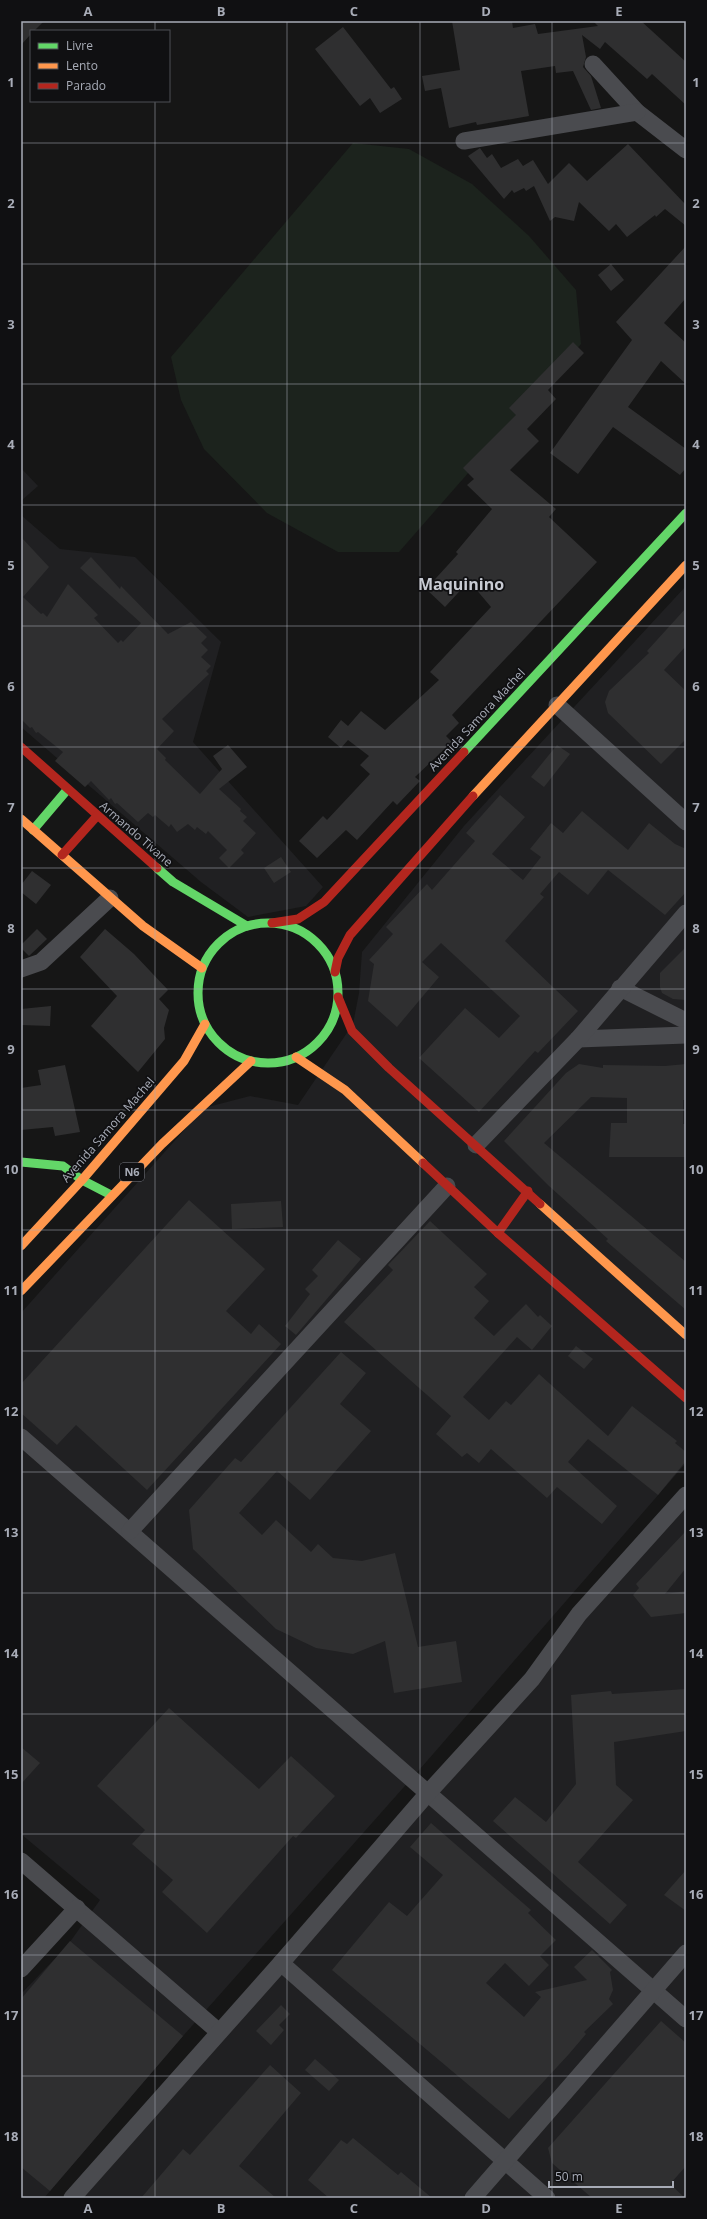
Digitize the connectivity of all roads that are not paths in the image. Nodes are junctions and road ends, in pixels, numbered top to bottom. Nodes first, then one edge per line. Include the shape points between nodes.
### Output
1 (593, 64) dead end
2 (637, 112) junction
3 (464, 141) dead end
4 (686, 150) edge
5 (686, 513) edge
6 (686, 565) edge
7 (557, 705) junction
8 (21, 747) edge
9 (67, 790) junction
10 (97, 816) junction
11 (21, 819) edge
12 (686, 822) edge
13 (33, 830) junction
14 (62, 855) junction
15 (110, 898) junction
16 (686, 913) edge
17 (272, 923) junction
18 (247, 926) junction
19 (202, 968) junction
20 (21, 969) edge
21 (335, 972) junction
22 (620, 988) junction
23 (338, 997) junction
24 (686, 1021) edge
25 (204, 1024) junction
26 (686, 1035) edge
27 (578, 1039) junction
28 (296, 1057) junction
29 (251, 1061) junction
30 (476, 1145) junction
31 (21, 1162) edge
32 (82, 1180) junction
33 (447, 1186) junction
34 (528, 1191) junction
35 (111, 1195) junction
36 (498, 1232) junction
37 (21, 1246) edge
38 (21, 1291) edge
39 (686, 1334) edge
40 (686, 1398) edge
41 (21, 1437) edge
42 (686, 1495) edge
43 (130, 1531) junction
44 (428, 1793) junction
45 (21, 1861) edge
46 (77, 1908) junction
47 (686, 1953) edge
48 (281, 1963) junction
49 (21, 1969) edge
50 (654, 1991) junction
51 (686, 2019) edge
52 (219, 2032) junction
53 (505, 2162) junction
54 (72, 2198) edge
55 (474, 2198) edge
56 (547, 2198) edge

1 - 2 street
2 - 3 street
2 - 4 street
5 - 17 main road, Avenida Samora Machel via 324,902 298,919
6 - 7 main road
7 - 12 street
7 - 21 main road via 350,935 338,958
8 - 9 main road, Armando Tivane
9 - 10 main road, Armando Tivane
9 - 13 main road
10 - 14 main road
10 - 18 main road, Armando Tivane via 173,882
11 - 13 main road
13 - 14 main road
14 - 15 main road
15 - 19 main road
15 - 20 street via 41,962
16 - 22 street
17 - 18 main road
17 - 21 main road via 296,929 316,942
18 - 19 main road via 228,935 214,948
19 - 25 main road via 197,996
21 - 23 main road
22 - 24 street
22 - 27 street
23 - 28 main road via 335,1014 328,1029 318,1042
23 - 30 main road via 352,1031 389,1068
25 - 29 main road via 221,1045
25 - 32 main road, Avenida Samora Machel / N6 via 184,1061
26 - 27 street
27 - 30 street
28 - 29 main road via 273,1063
28 - 33 main road via 345,1090
29 - 35 main road, N6 via 201,1104
30 - 34 main road
31 - 32 main road via 44,1162 63,1166
32 - 35 main road
32 - 37 main road, Avenida Samora Machel / N6
33 - 36 main road
33 - 43 street
34 - 36 main road
34 - 39 main road
35 - 38 main road, N6
36 - 40 main road
41 - 43 street
42 - 44 street via 580,1614 532,1679
43 - 44 street
44 - 48 street
44 - 50 street
45 - 46 street
46 - 49 street
46 - 52 street
47 - 50 street
48 - 52 street
48 - 53 street
50 - 51 street
50 - 53 street
52 - 54 street
53 - 55 street
53 - 56 street

